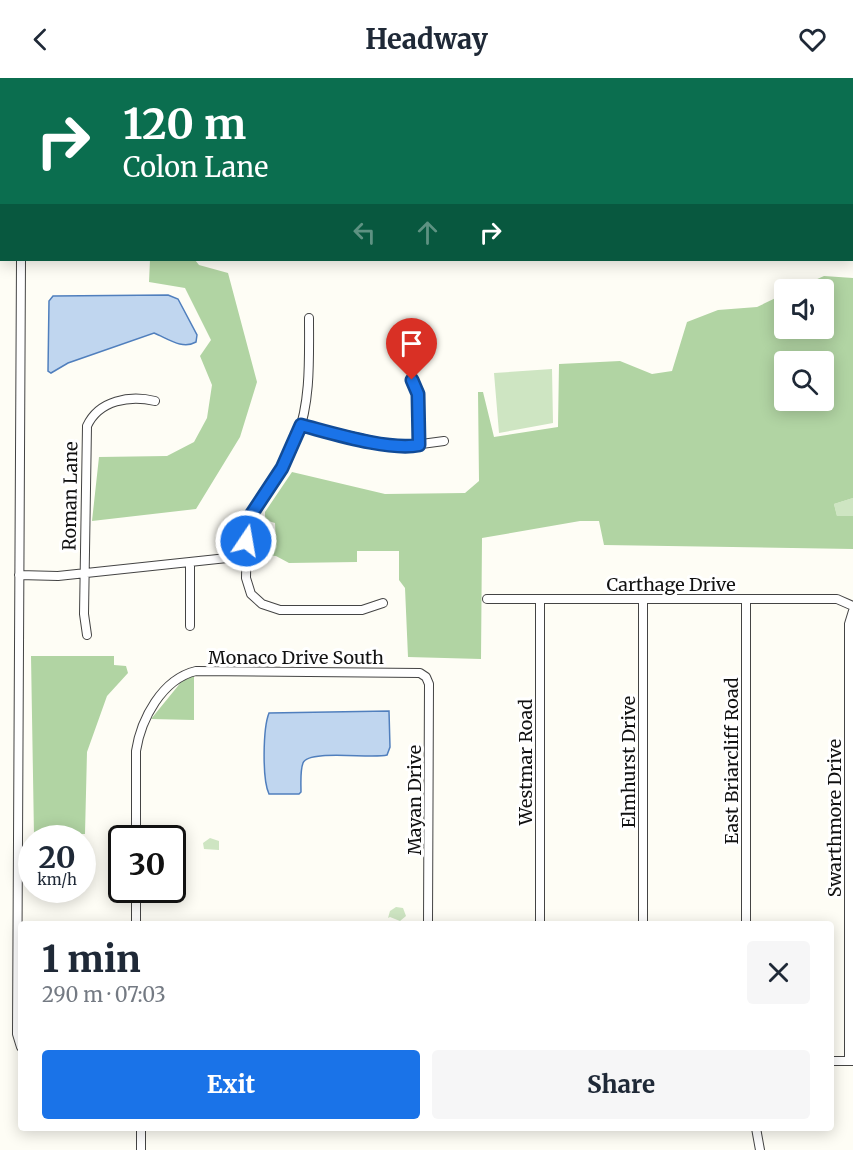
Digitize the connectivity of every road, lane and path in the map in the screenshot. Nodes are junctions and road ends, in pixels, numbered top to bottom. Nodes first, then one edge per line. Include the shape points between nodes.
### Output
1 (21, 261) edge
2 (309, 318) dead end
3 (412, 380) dead end
4 (155, 401) dead end
5 (301, 425) junction
6 (444, 441) dead end
7 (419, 445) junction
8 (246, 556) junction
9 (190, 562) junction
10 (84, 573) junction
11 (19, 575) junction
12 (487, 599) dead end
13 (540, 599) junction
14 (643, 599) junction
15 (746, 599) junction
16 (383, 603) dead end
17 (853, 608) edge
18 (190, 626) dead end
19 (87, 635) dead end
20 (426, 677) joint
21 (136, 825) edge
22 (136, 903) edge
23 (136, 921) edge
24 (428, 921) edge
25 (540, 921) edge
26 (643, 921) edge
27 (746, 921) edge
28 (18, 1037) edge
29 (834, 1061) edge
30 (851, 1061) edge
31 (141, 1131) edge
32 (757, 1131) edge
33 (141, 1150) edge
34 (760, 1150) edge

1 - 11 street
2 - 5 street via 307,386
3 - 7 street via 418,394
4 - 10 street, Roman Lane via 129,398 106,406 97,411 87,426
5 - 7 street via 390,446
5 - 8 street via 282,468 249,518
6 - 7 street
8 - 9 street
8 - 16 street via 251,594 270,609 362,610
9 - 10 street
9 - 18 street
10 - 11 street
10 - 19 street, Roman Lane
11 - 28 street
12 - 13 street, Carthage Drive
13 - 14 street, Carthage Drive
13 - 25 street, Westmar Road
14 - 15 street, Carthage Drive
14 - 26 street, Elmhurst Drive
15 - 17 street, Carthage Drive via 837,599
15 - 27 street, East Briarcliff Road
17 - 30 street, Swarthmore Drive via 849,624
20 - 21 street, Monaco Drive South via 420,673 186,674 170,685 148,715 138,737
20 - 24 street, Mayan Drive
22 - 23 street
29 - 30 street
31 - 33 street
32 - 34 street

